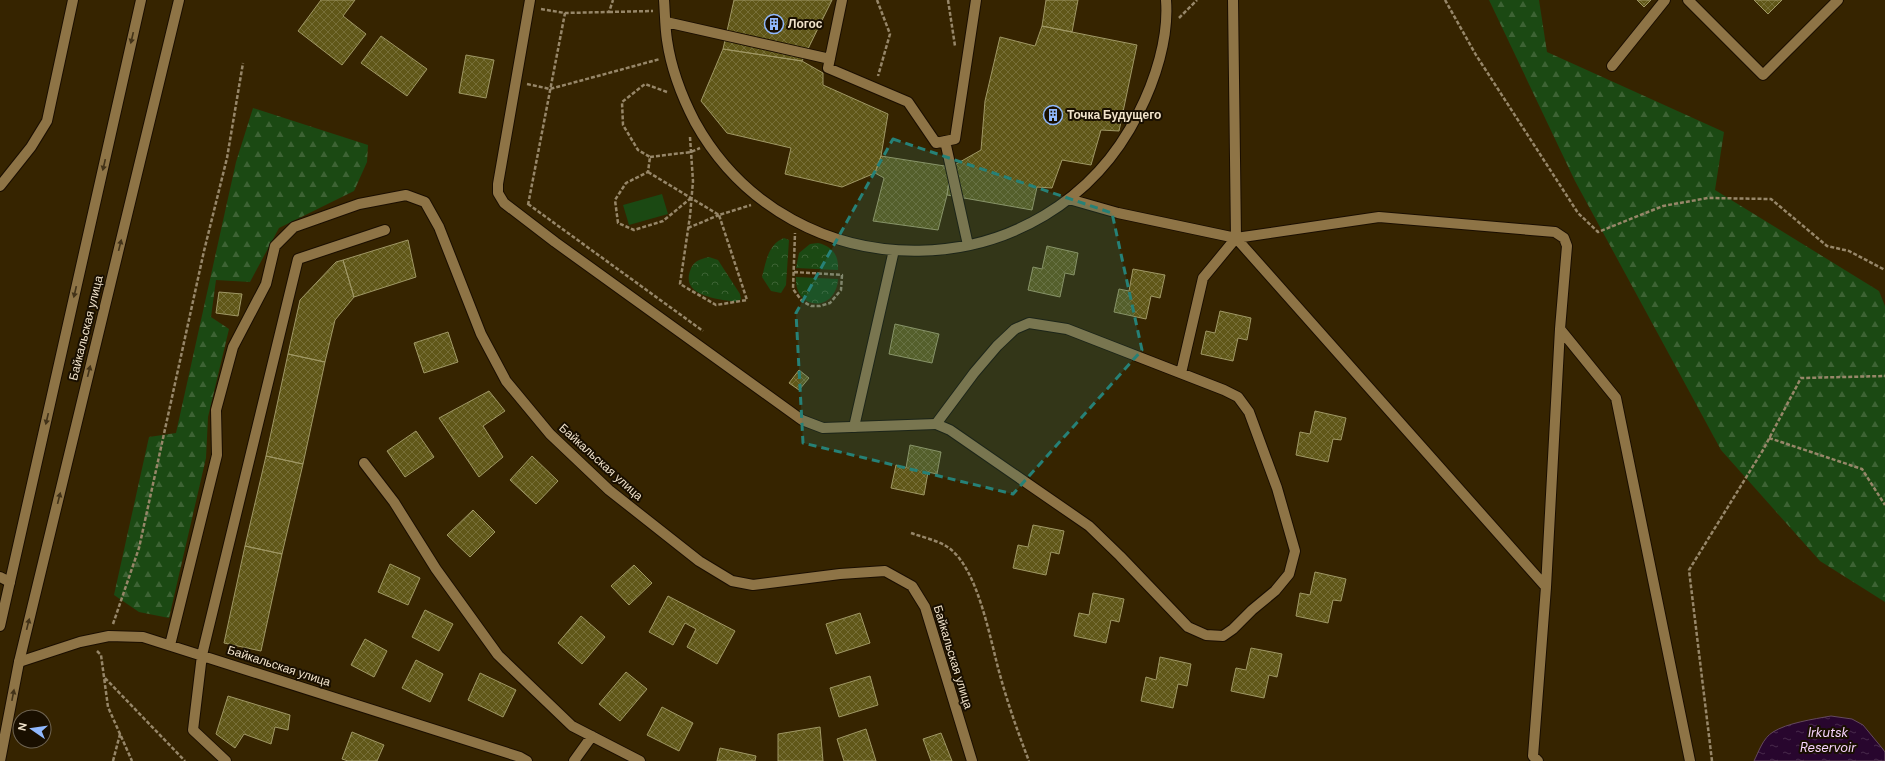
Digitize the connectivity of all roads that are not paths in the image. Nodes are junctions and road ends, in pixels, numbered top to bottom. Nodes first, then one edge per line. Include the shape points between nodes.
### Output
1 (73, 0) edge
2 (141, 0) edge
3 (179, 0) edge
4 (842, 0) edge
5 (976, 0) edge
6 (1166, 0) edge
7 (1233, 0) edge
8 (1665, 0) edge
9 (1688, 0) edge
10 (1838, 0) edge
11 (530, 4) edge
12 (665, 5) edge
13 (666, 22) junction
14 (830, 59) junction
15 (1612, 66) dead end
16 (945, 141) junction
17 (0, 186) edge
18 (1069, 199) junction
19 (385, 230) dead end
20 (1236, 238) junction
21 (968, 245) junction
22 (894, 250) junction
23 (1560, 329) junction
24 (1181, 373) junction
25 (936, 424) junction
26 (854, 427) junction
27 (364, 463) dead end
28 (0, 577) edge
29 (10, 582) junction
30 (1546, 587) junction
31 (0, 626) edge
32 (170, 645) junction
33 (202, 655) junction
34 (19, 662) junction
35 (592, 736) junction
36 (0, 761) edge
37 (226, 761) edge
38 (527, 761) edge
39 (574, 761) edge
40 (640, 761) edge
41 (972, 761) edge
42 (1538, 761) edge
43 (1690, 761) edge

1 - 17 main road via 47,121 31,147
2 -> 29 main road, Байкальская улица
34 -> 3 main road, Байкальская улица
4 - 14 main road
5 - 16 main road via 954,139
6 - 18 main road via 1162,51 1149,94 1129,133 1102,169
7 - 20 main road
8 - 15 main road
9 - 10 main road via 1763,75
11 - 26 main road via 498,184 498,193 504,203 802,420 823,428
12 - 13 main road
13 - 14 main road
13 - 22 main road via 671,56 681,89 696,122 720,158 749,189 784,215 823,234 864,246
14 - 16 main road via 828,68 908,102 936,143
16 - 21 main road
18 - 20 main road via 1118,213
18 - 21 main road via 1033,223 993,239
19 - 33 main road via 298,259
20 - 23 main road via 1379,217 1555,232 1564,238 1566,246
20 - 24 main road via 1203,278
20 - 30 main road
21 - 22 main road via 907,252
22 - 26 main road
23 - 30 main road
23 - 43 main road via 1616,398
24 - 25 main road via 1067,329 1029,322 1015,328 998,346
24 - 25 main road via 1238,397 1249,412 1277,488 1295,551 1289,574 1275,591 1223,636 1206,635 1188,628 1089,526 950,430
25 - 26 main road
27 - 35 main road via 394,502 436,569 498,655 572,726
28 - 29 main road
29 - 31 main road, Байкальская улица
30 - 42 main road via 1534,756
32 - 33 main road, Байкальская улица
32 - 34 main road, Байкальская улица via 143,637 109,636 80,642
32 - 41 main road, Байкальская улица via 217,455 216,410 233,347 266,284 275,246 294,227 360,204 406,195 425,202 439,227 481,334 506,381 550,434 609,490 693,556 732,581 753,585 885,571 912,586 925,607
33 - 37 main road via 193,730
33 - 38 main road, Байкальская улица via 520,756
36 -> 34 main road, Байкальская улица
35 - 39 main road
35 - 40 main road

